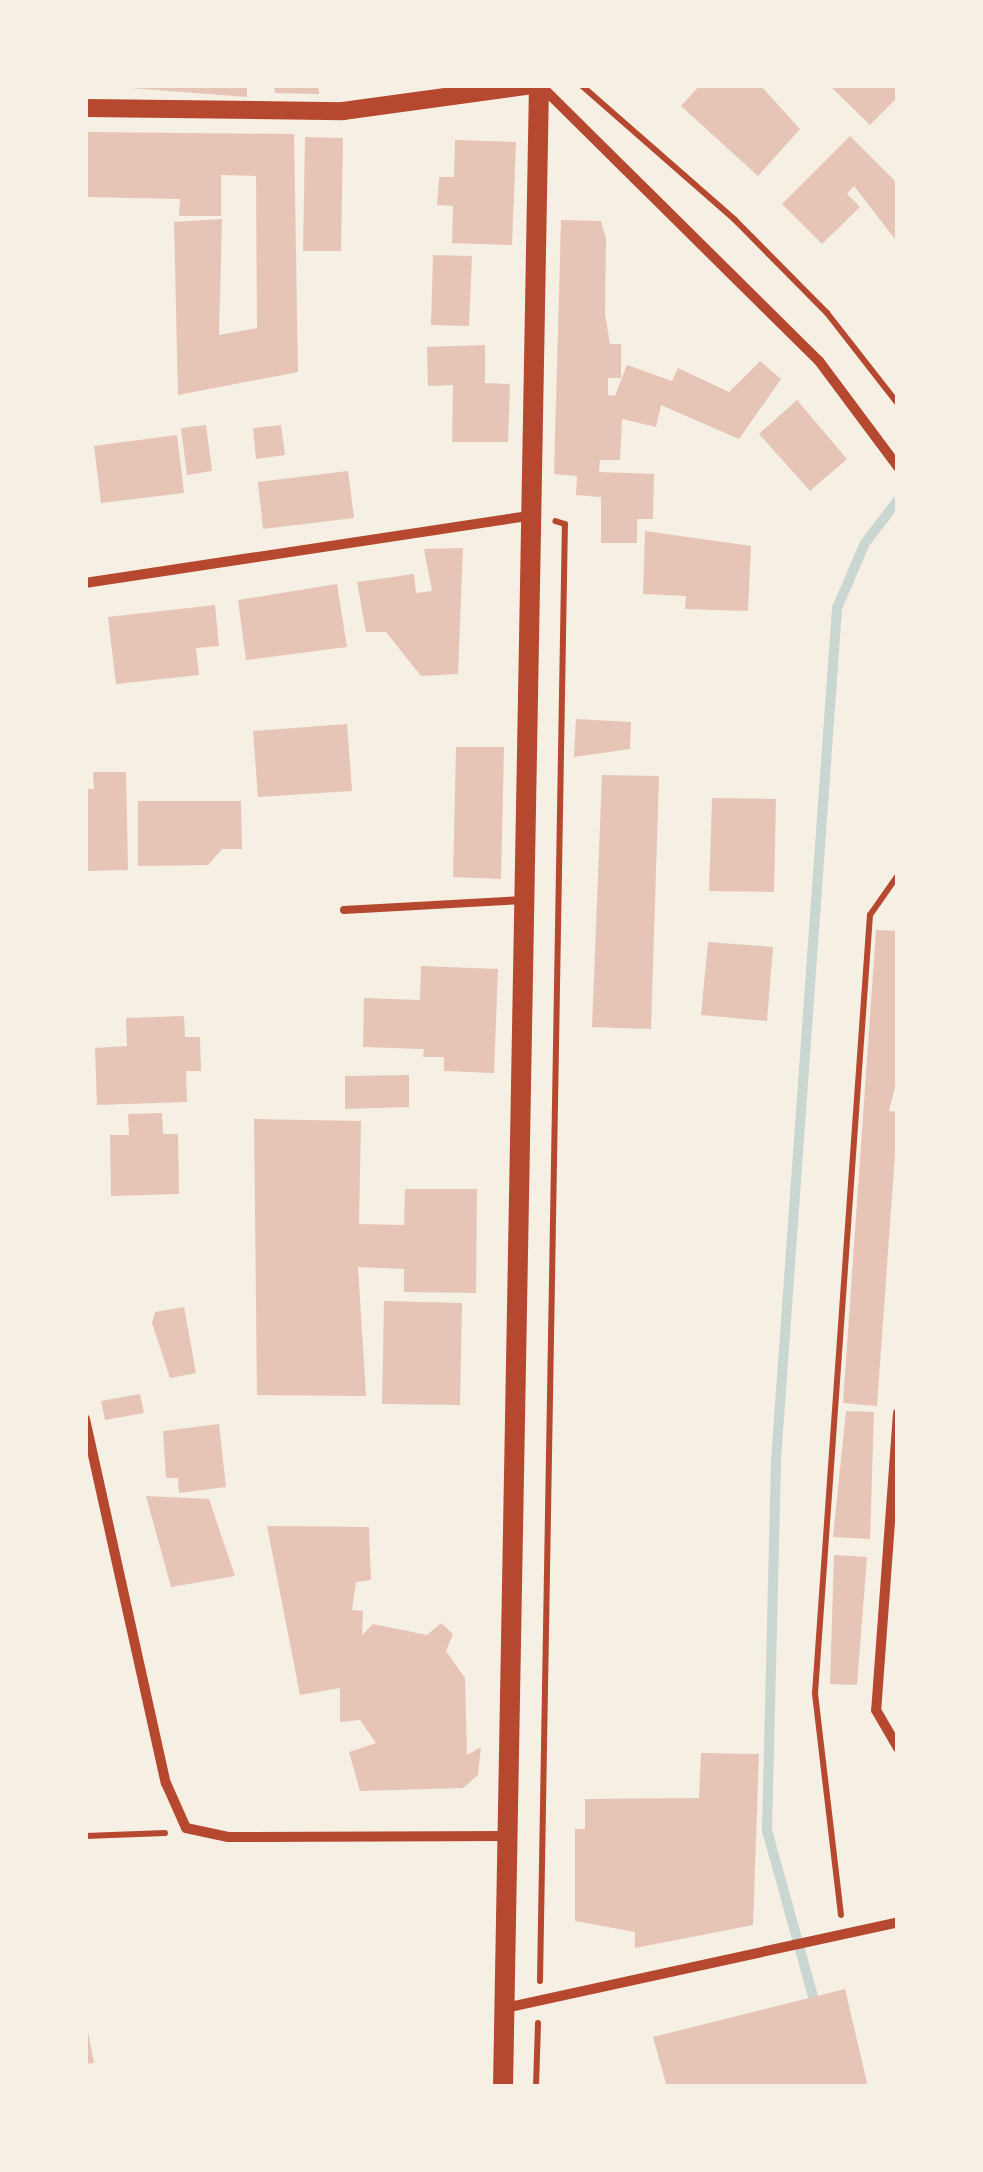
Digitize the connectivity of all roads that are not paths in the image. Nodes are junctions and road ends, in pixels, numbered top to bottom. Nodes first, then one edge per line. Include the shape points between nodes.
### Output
1 (538, 85) edge
2 (85, 108) edge
3 (898, 466) edge
4 (532, 515) junction
5 (85, 583) edge
6 (524, 900) junction
7 (344, 910) dead end
8 (898, 1414) edge
9 (85, 1419) edge
10 (898, 1748) edge
11 (508, 1836) junction
12 (898, 1922) edge
13 (504, 2008) junction
14 (503, 2087) edge

1 - 2 street via 343,111
1 - 3 street via 819,361
1 - 4 main road
4 - 5 street
4 - 6 main road
6 - 7 lane
6 - 11 main road
8 - 10 street via 876,1710
9 - 11 street via 166,1783 186,1828 216,1836
11 - 13 main road
12 - 13 street
13 - 14 main road

